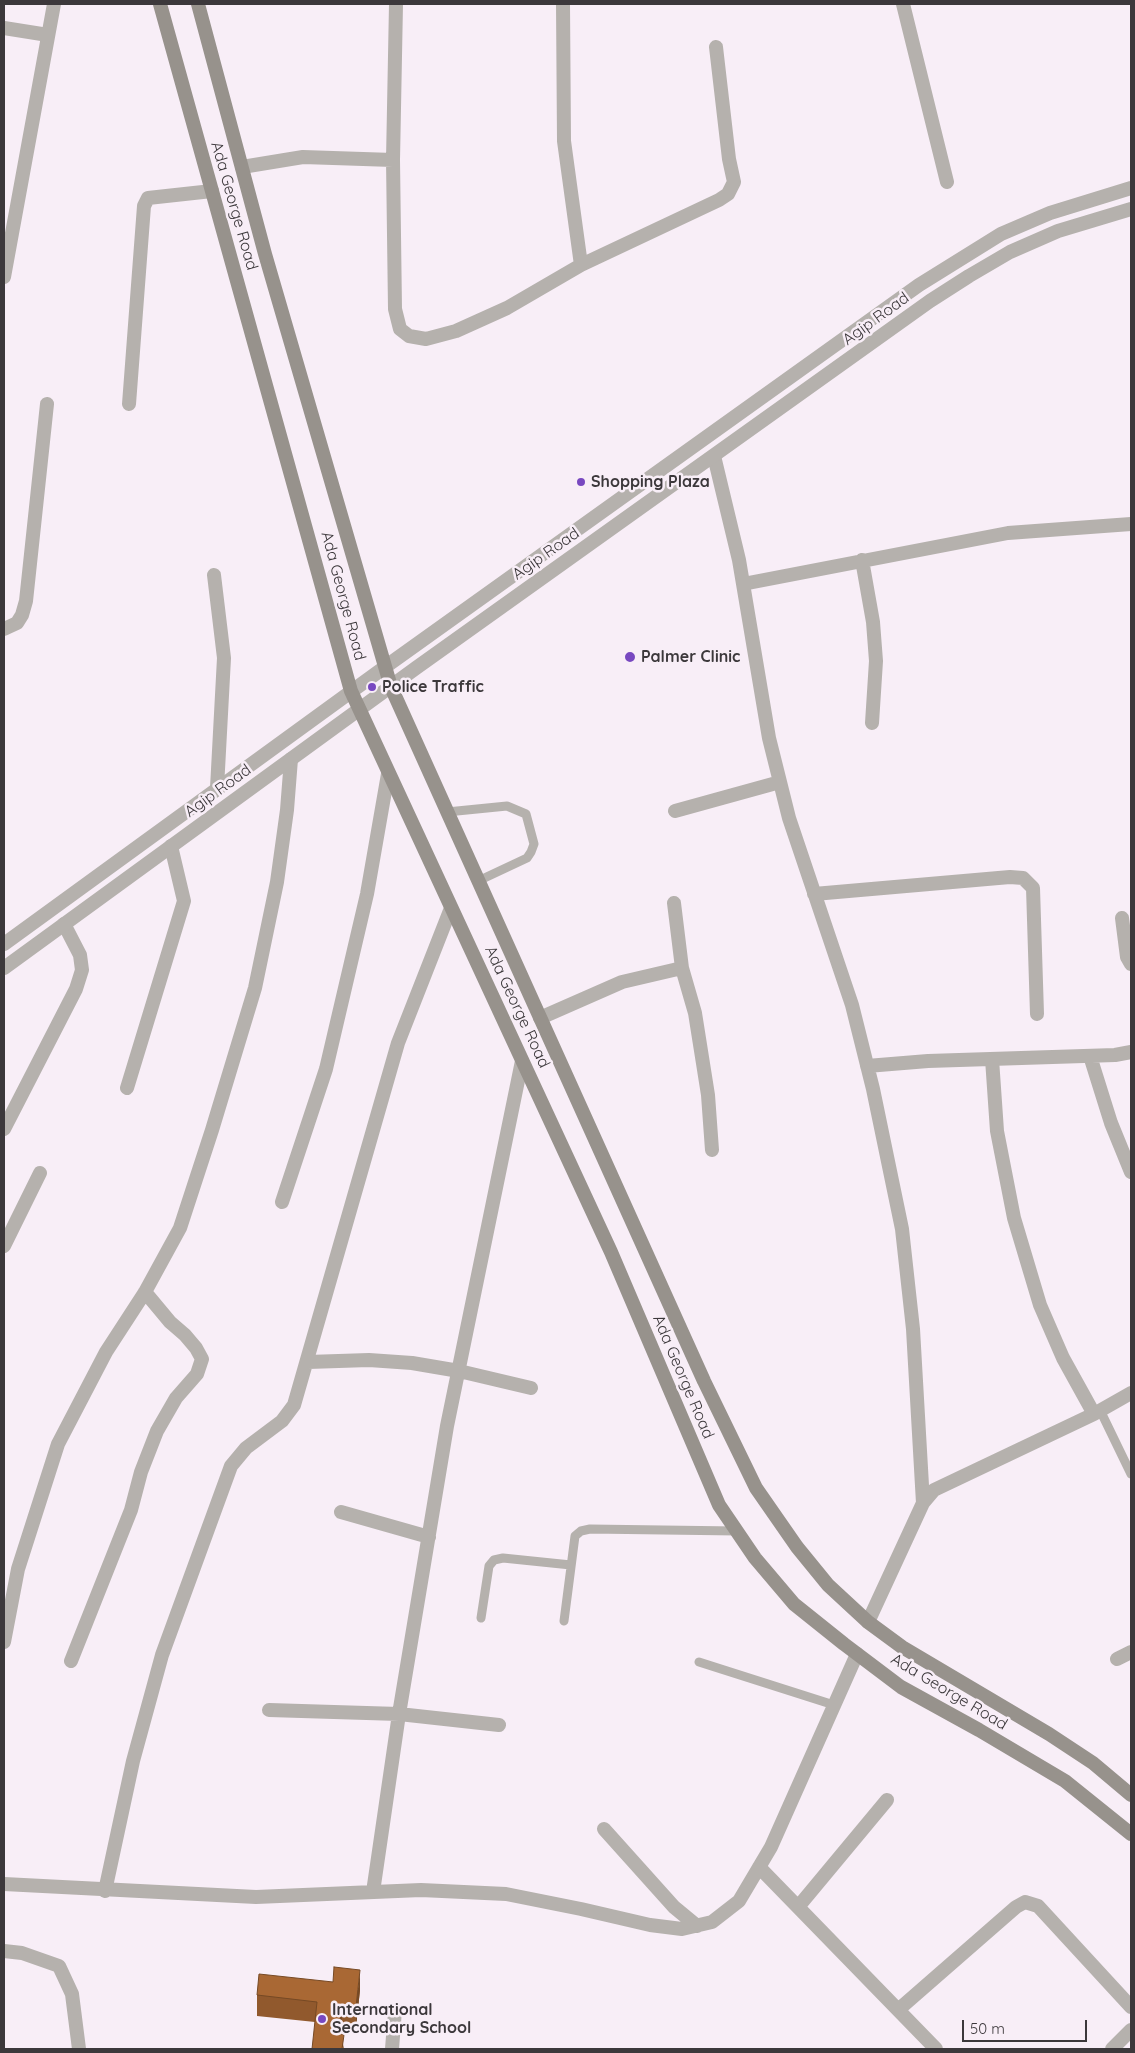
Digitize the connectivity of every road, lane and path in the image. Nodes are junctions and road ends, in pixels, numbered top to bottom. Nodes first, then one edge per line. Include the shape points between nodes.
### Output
1 (54, 4) edge
2 (160, 4) edge
3 (198, 4) edge
4 (396, 4) edge
5 (562, 4) edge
6 (903, 4) edge
7 (4, 28) edge
8 (48, 36) junction
9 (716, 47) dead end
10 (393, 160) junction
11 (242, 167) junction
12 (946, 182) dead end
13 (1131, 188) edge
14 (212, 190) junction
15 (1131, 209) edge
16 (581, 265) junction
17 (4, 277) edge
18 (47, 404) dead end
19 (129, 404) dead end
20 (714, 456) junction
21 (1131, 524) edge
22 (862, 560) junction
23 (214, 576) dead end
24 (743, 584) junction
25 (4, 629) edge
26 (384, 666) junction
27 (391, 687) junction
28 (351, 691) junction
29 (358, 710) junction
30 (872, 723) dead end
31 (291, 759) junction
32 (388, 774) junction
33 (780, 782) junction
34 (217, 788) junction
35 (675, 810) dead end
36 (447, 812) junction
37 (171, 846) junction
38 (478, 881) junction
39 (814, 894) junction
40 (674, 903) dead end
41 (451, 908) junction
42 (1122, 918) dead end
43 (64, 924) junction
44 (4, 944) edge
45 (1131, 964) edge
46 (4, 968) edge
47 (682, 968) junction
48 (1037, 1014) dead end
49 (540, 1018) junction
50 (1131, 1052) edge
51 (1090, 1056) junction
52 (992, 1059) junction
53 (522, 1061) junction
54 (867, 1066) junction
55 (126, 1088) dead end
56 (4, 1129) edge
57 (712, 1150) dead end
58 (1131, 1172) edge
59 (40, 1173) dead end
60 (282, 1202) dead end
61 (4, 1246) edge
62 (145, 1292) junction
63 (308, 1362) junction
64 (459, 1370) junction
65 (531, 1388) dead end
66 (1131, 1393) edge
67 (1097, 1412) junction
68 (1131, 1474) edge
69 (923, 1503) junction
70 (340, 1512) dead end
71 (737, 1531) junction
72 (429, 1537) junction
73 (571, 1565) junction
74 (481, 1618) dead end
75 (564, 1621) dead end
76 (868, 1622) junction
77 (4, 1642) edge
78 (1131, 1652) edge
79 (857, 1654) junction
80 (1117, 1659) dead end
81 (70, 1661) dead end
82 (699, 1662) dead end
83 (834, 1705) junction
84 (269, 1710) dead end
85 (398, 1714) junction
86 (499, 1725) dead end
87 (1131, 1795) edge
88 (887, 1800) dead end
89 (604, 1829) dead end
90 (1131, 1834) edge
91 (760, 1867) junction
92 (4, 1884) edge
93 (105, 1891) junction
94 (373, 1892) junction
95 (798, 1907) junction
96 (697, 1926) junction
97 (4, 1951) edge
98 (1131, 2007) edge
99 (395, 2010) dead end
100 (898, 2010) junction
101 (1131, 2030) edge
102 (79, 2049) edge
103 (392, 2049) edge
104 (936, 2049) edge
105 (1112, 2049) edge

1 - 8 street
2 - 14 main road, Ada George Road
3 - 11 main road, Ada George Road
4 - 10 street
5 - 16 street via 564,141
6 - 12 street
7 - 8 street
8 - 17 street
9 - 16 street via 734,182 728,194
10 - 11 street via 303,157
10 - 16 street via 395,309 400,329 409,336 426,338 456,331 507,308
11 - 26 main road, Ada George Road
13 - 26 street, Agip Road via 1050,213 1002,234 958,259
14 - 19 street via 148,198 144,206
14 - 28 main road, Ada George Road
15 - 20 street, Agip Road via 1058,231 1010,252 968,276
18 - 25 street via 26,600 17,623
20 - 24 street
20 - 27 street, Agip Road
21 - 22 street via 1008,533
22 - 24 street
22 - 30 street via 876,661
23 - 34 street via 224,658
24 - 33 street
26 - 27 main road, Ada George Road
26 - 28 street, Agip Road
27 - 29 street, Agip Road
27 - 36 main road, Ada George Road
28 - 29 main road, Ada George Road
28 - 34 street, Agip Road
29 - 31 street, Agip Road
29 - 32 main road, Ada George Road
31 - 37 street, Agip Road
31 - 62 street via 277,882 255,988 180,1228
32 - 41 main road, Ada George Road
32 - 60 street via 367,894 326,1069
33 - 35 street
33 - 39 street
34 - 44 street, Agip Road
36 - 38 main road, Ada George Road
36 - 38 lane via 507,806 526,814 534,844 532,852 527,858
37 - 43 street, Agip Road
37 - 55 street via 184,901
38 - 49 main road, Ada George Road
39 - 48 street via 1023,878 1033,888
39 - 54 street via 852,1005
40 - 47 street
41 - 53 main road, Ada George Road
41 - 63 street via 398,1043
42 - 45 street
43 - 46 street, Agip Road
43 - 56 street via 80,955 82,970 76,989
47 - 49 street via 622,982
47 - 57 street via 695,1013 708,1095
49 - 76 main road, Ada George Road via 704,1381 756,1488 828,1585
50 - 51 street
51 - 52 street
51 - 58 street via 1111,1123
52 - 54 street
52 - 67 street via 997,1131 1017,1227 1040,1305 1063,1358
53 - 64 street
53 - 71 main road, Ada George Road via 611,1252 715,1496
54 - 69 street via 902,1229 913,1329
59 - 61 street
62 - 77 street via 106,1352 58,1444 18,1569
62 - 81 street via 170,1322 186,1335 202,1360 197,1374 176,1398 157,1432 141,1472 131,1510
63 - 64 street via 369,1360
63 - 93 street via 294,1405 282,1421 246,1448 231,1466 162,1655 133,1761
64 - 65 street
64 - 72 street
66 - 67 street
67 - 68 lane
67 - 69 street via 934,1490
69 - 76 street
70 - 72 street
71 - 73 lane via 581,1531 575,1536
71 - 79 main road, Ada George Road via 794,1604
72 - 85 street
73 - 74 lane via 503,1558 494,1560 489,1566
73 - 75 lane
76 - 87 main road, Ada George Road via 902,1647 1049,1734 1093,1763
78 - 80 street
79 - 83 street
79 - 90 main road, Ada George Road via 901,1687 1065,1781
82 - 83 lane
83 - 91 street
84 - 85 street
85 - 86 street
85 - 94 street
88 - 95 street
89 - 96 street via 674,1907
91 - 95 street
91 - 96 street via 739,1901 712,1922
92 - 93 street
93 - 94 street via 256,1897
94 - 96 street via 421,1890 506,1894 650,1926 682,1929
95 - 100 street
97 - 102 street via 22,1952 58,1966 72,1994
98 - 100 street via 1038,1906 1025,1902
99 - 103 street
100 - 104 street
101 - 105 street

